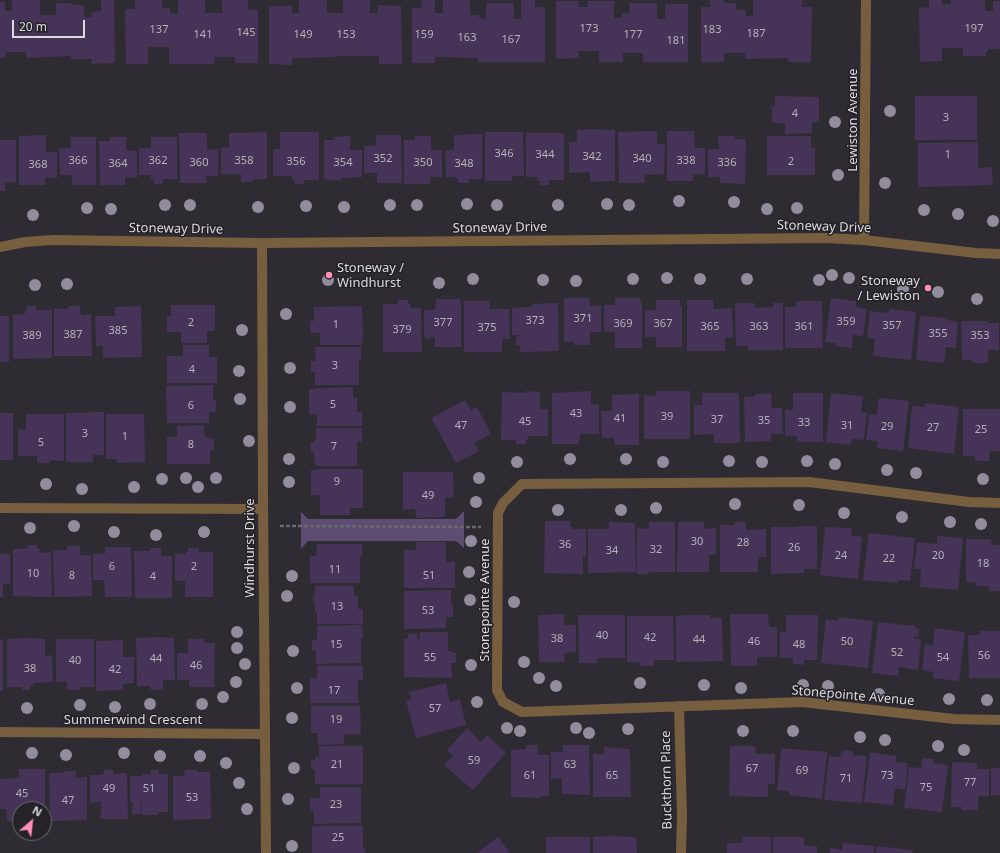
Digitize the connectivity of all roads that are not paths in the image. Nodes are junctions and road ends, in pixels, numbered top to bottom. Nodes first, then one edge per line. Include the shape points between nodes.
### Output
1 (866, 0) edge
2 (864, 240) junction
3 (262, 243) junction
4 (0, 247) edge
5 (1000, 254) edge
6 (1000, 503) edge
7 (0, 508) edge
8 (263, 509) junction
9 (679, 706) junction
10 (1000, 720) edge
11 (0, 732) edge
12 (265, 734) junction
13 (266, 853) edge
14 (681, 853) edge

1 - 2 street, Lewiston Avenue
2 - 3 street, Stoneway Drive via 826,238
2 - 5 street, Stoneway Drive
3 - 4 street, Stoneway Drive via 53,240
3 - 8 street, Windhurst Drive
6 - 9 street, Stonepointe Avenue via 969,502 809,482 522,484 503,502 498,513 497,690 503,702 522,712
7 - 8 street
8 - 12 street, Windhurst Drive
9 - 10 street, Stonepointe Avenue via 802,702 954,719
9 - 14 street, Buckthorn Place
11 - 12 street, Summerwind Crescent
12 - 13 street, Windhurst Drive

